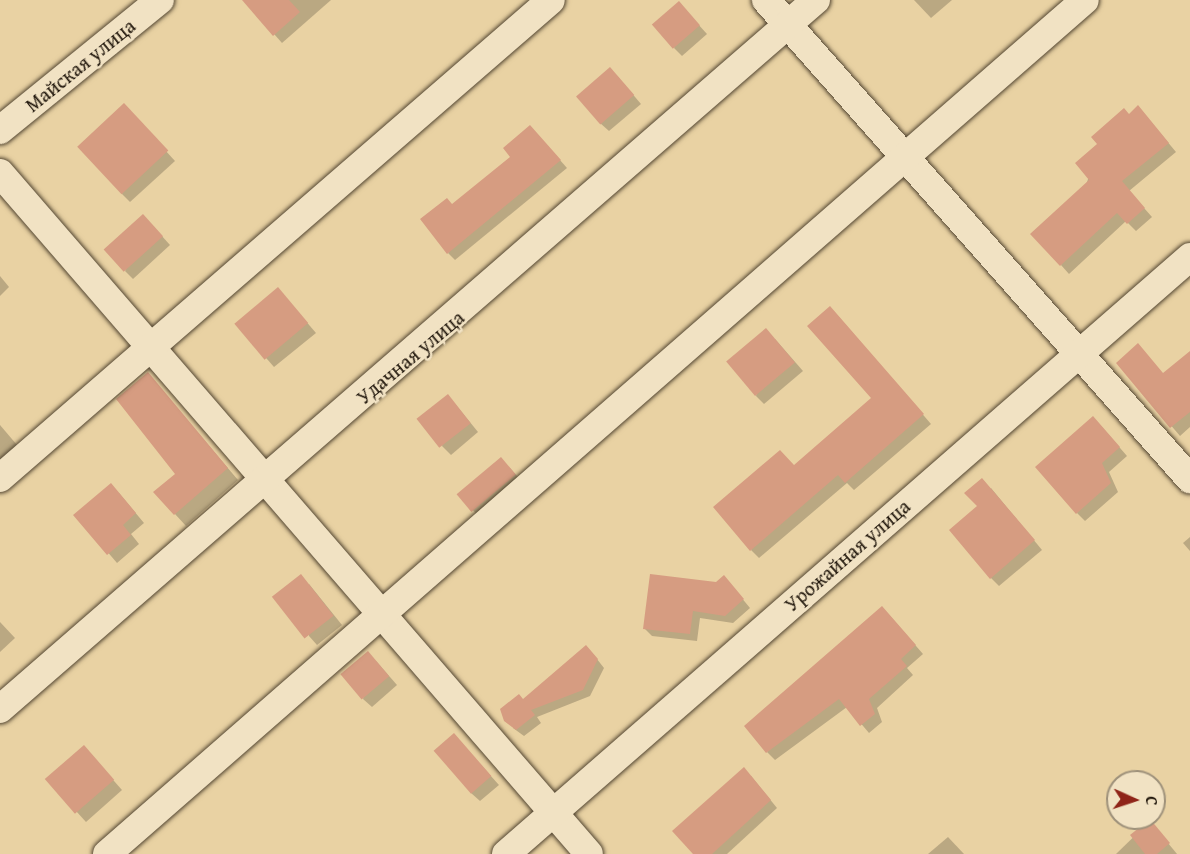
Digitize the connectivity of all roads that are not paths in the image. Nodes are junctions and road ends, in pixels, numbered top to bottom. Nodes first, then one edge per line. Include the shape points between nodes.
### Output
1 (160, 0) edge
2 (551, 0) edge
3 (766, 0) edge
4 (816, 0) edge
5 (1085, 0) edge
6 (787, 24) junction
7 (0, 130) edge
8 (909, 157) junction
9 (0, 173) edge
10 (1190, 257) edge
11 (152, 346) junction
12 (1079, 351) junction
13 (0, 478) edge
14 (267, 478) junction
15 (1190, 479) edge
16 (381, 613) junction
17 (0, 709) edge
18 (553, 813) junction
19 (107, 854) edge
20 (506, 854) edge
21 (590, 854) edge

1 - 7 street, Майская улица
2 - 11 street
3 - 6 street
4 - 6 street, Удачная улица
5 - 8 street
6 - 8 street
6 - 14 street, Удачная улица
8 - 12 street
8 - 16 street
9 - 11 street
10 - 12 street, Урожайная улица
11 - 13 street
11 - 14 street
12 - 15 street
12 - 18 street, Урожайная улица
14 - 16 street
14 - 17 street, Удачная улица
16 - 18 street
16 - 19 street
18 - 20 street, Урожайная улица
18 - 21 street

